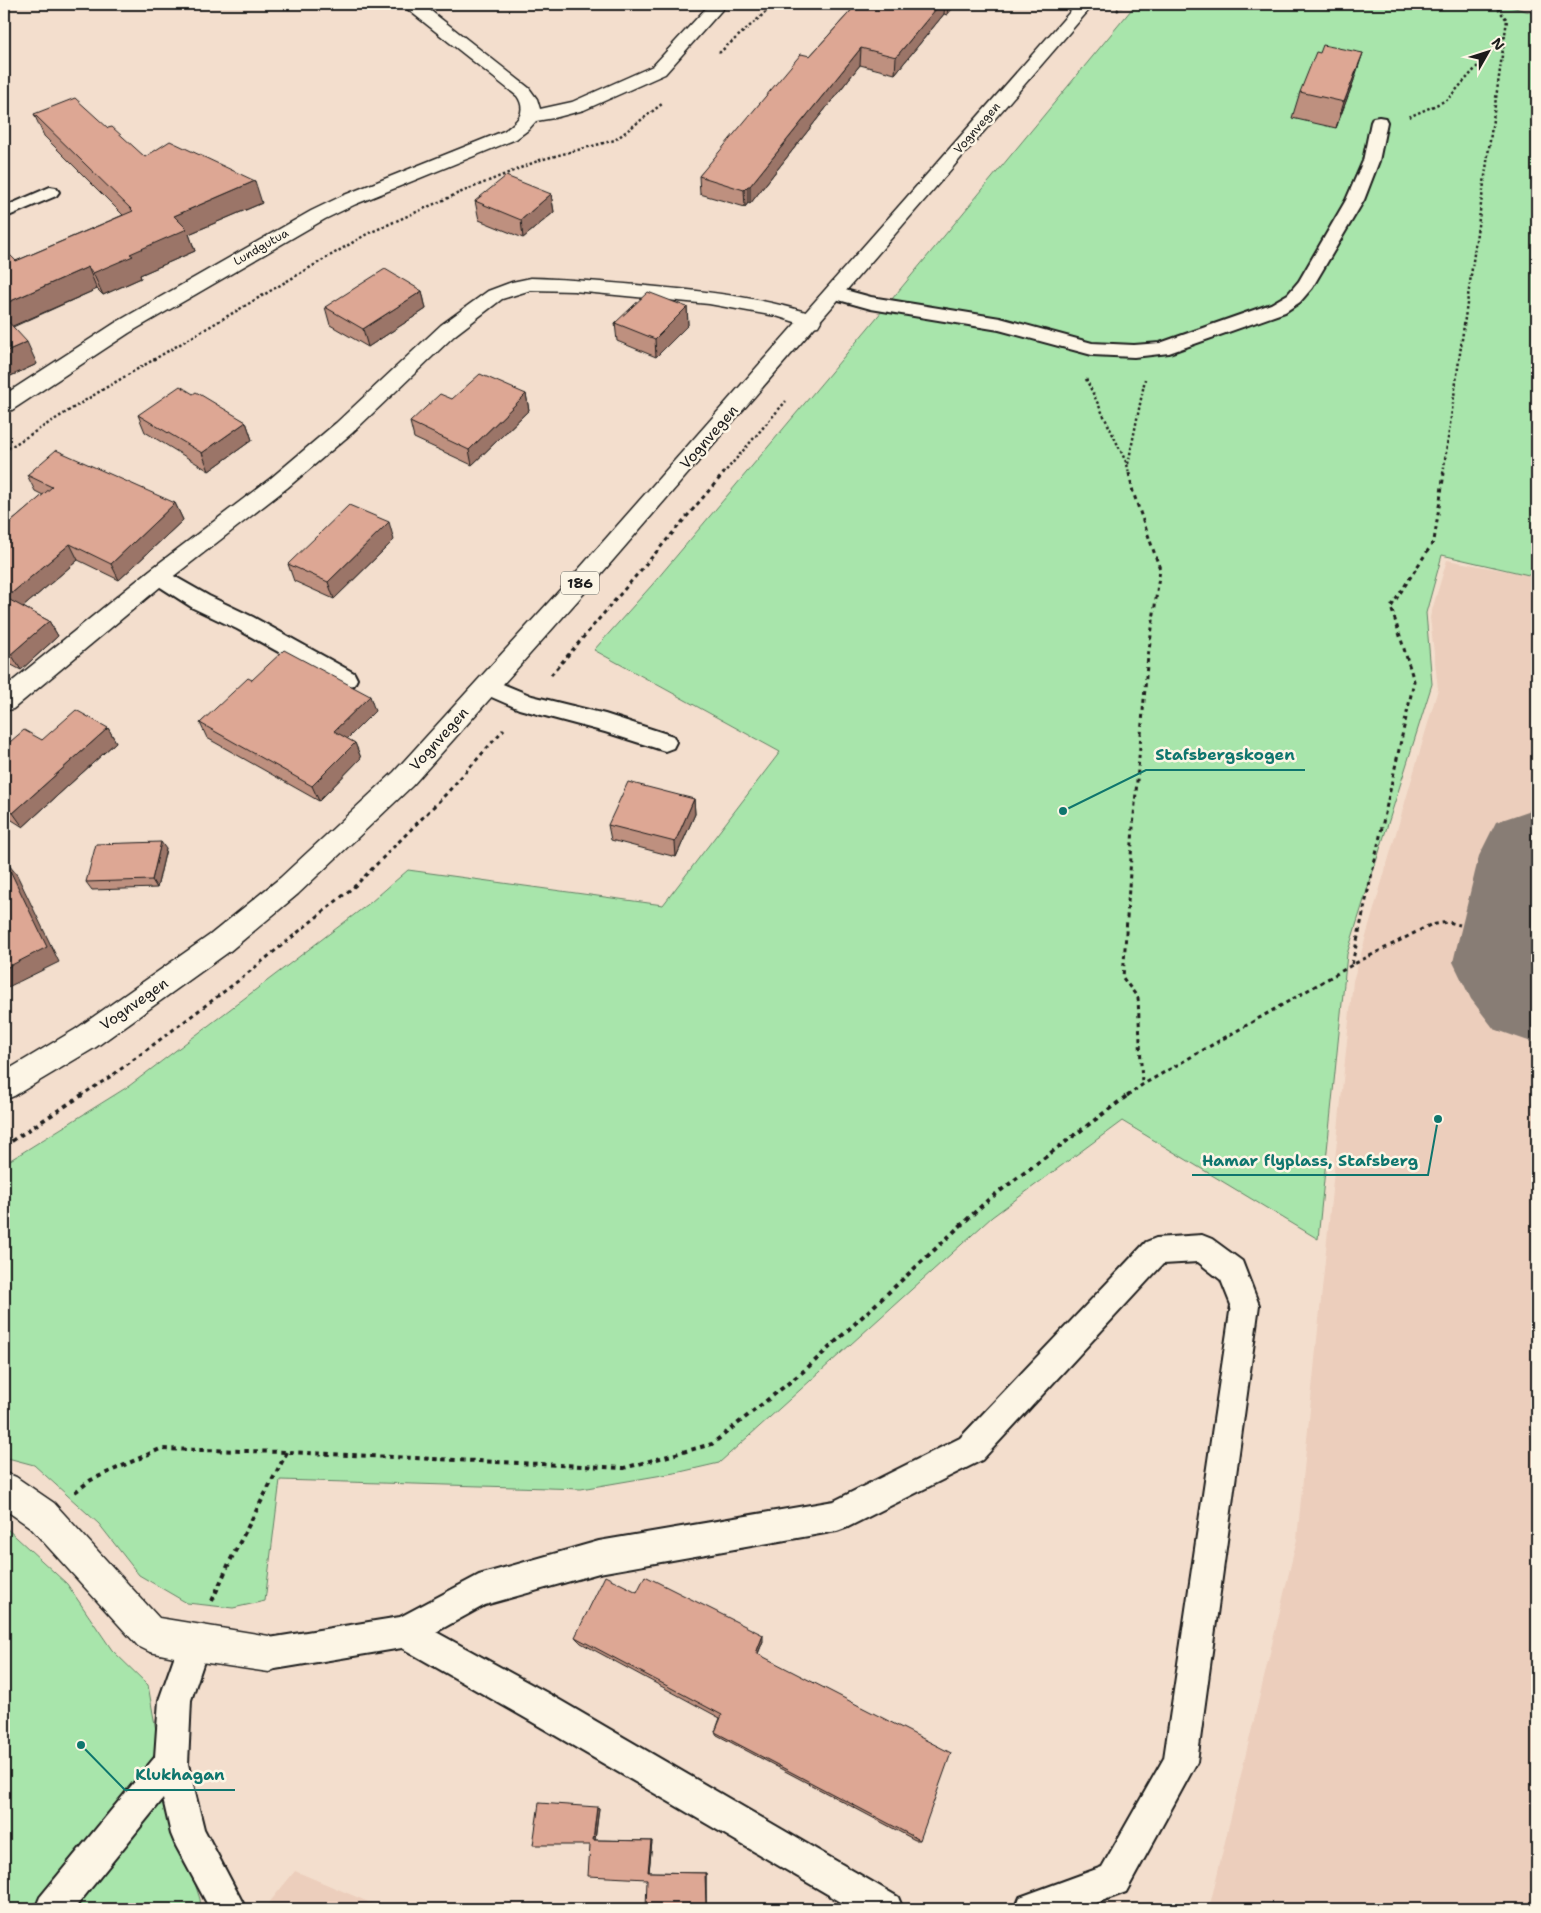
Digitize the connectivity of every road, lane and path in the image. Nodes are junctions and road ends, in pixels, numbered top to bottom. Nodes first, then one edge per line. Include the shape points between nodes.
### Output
1 (412, 4) edge
2 (719, 4) edge
3 (775, 4) edge
4 (1086, 4) edge
5 (1494, 4) edge
6 (1505, 36) junction
7 (715, 57) dead end
8 (662, 103) dead end
9 (530, 116) junction
10 (1379, 122) joint
11 (50, 192) dead end
12 (4, 213) edge
13 (834, 293) junction
14 (811, 320) junction
15 (1092, 349) junction
16 (1162, 349) junction
17 (4, 405) edge
18 (4, 451) edge
19 (1128, 464) junction
20 (158, 576) junction
21 (346, 679) dead end
22 (488, 686) junction
23 (4, 702) edge
24 (665, 742) dead end
25 (1460, 925) dead end
26 (1352, 965) junction
27 (1142, 1085) junction
28 (4, 1087) edge
29 (287, 1452) junction
30 (4, 1489) edge
31 (42, 1515) junction
32 (404, 1632) junction
33 (194, 1643) junction
34 (269, 1654) joint
35 (171, 1764) junction
36 (52, 1909) edge
37 (229, 1909) edge
38 (886, 1909) edge
39 (1032, 1909) edge

1 - 9 street via 523,92 531,104
2 - 9 street via 659,70 578,106
3 - 7 path
4 - 13 street, Vognvegen / 186
5 - 6 path via 1507,20
6 - 10 path via 1447,100 1412,116
6 - 26 path via 1434,541 1391,607 1414,681
8 - 18 path via 615,140 540,160 368,234
9 - 17 street, Lundgutua via 510,135 349,200 289,231 122,328
10 - 16 lane via 1371,162 1354,200 1306,284 1294,298 1278,308
11 - 12 lane
13 - 14 street, Vognvegen / 186
13 - 15 lane via 870,303 1000,324
14 - 20 street via 780,310 709,298 566,284 531,284 508,290 480,305 448,330 344,428
14 - 22 street, Vognvegen / 186
15 - 16 lane
15 - 19 path via 1084,376
16 - 19 path via 1164,355 1144,380
19 - 27 path via 1133,492 1160,569 1146,674 1123,978 1138,998
20 - 21 lane
20 - 23 street
22 - 24 lane via 527,703
22 - 28 street, Vognvegen / 186 via 355,826 228,937 86,1038
25 - 26 path via 1448,922 1430,925
26 - 27 path
27 - 29 path via 988,1200 805,1370 712,1444 624,1468
29 - 31 path via 160,1449 91,1480
29 - 33 path via 230,1561
30 - 31 street
31 - 33 street via 150,1634
32 - 34 lane
32 - 38 lane
32 - 39 lane via 479,1591 599,1557 837,1516 971,1449 1156,1251 1202,1248 1232,1271 1245,1305 1180,1762 1114,1880
33 - 34 street
33 - 35 lane via 175,1700
35 - 36 lane
35 - 37 lane via 188,1834

